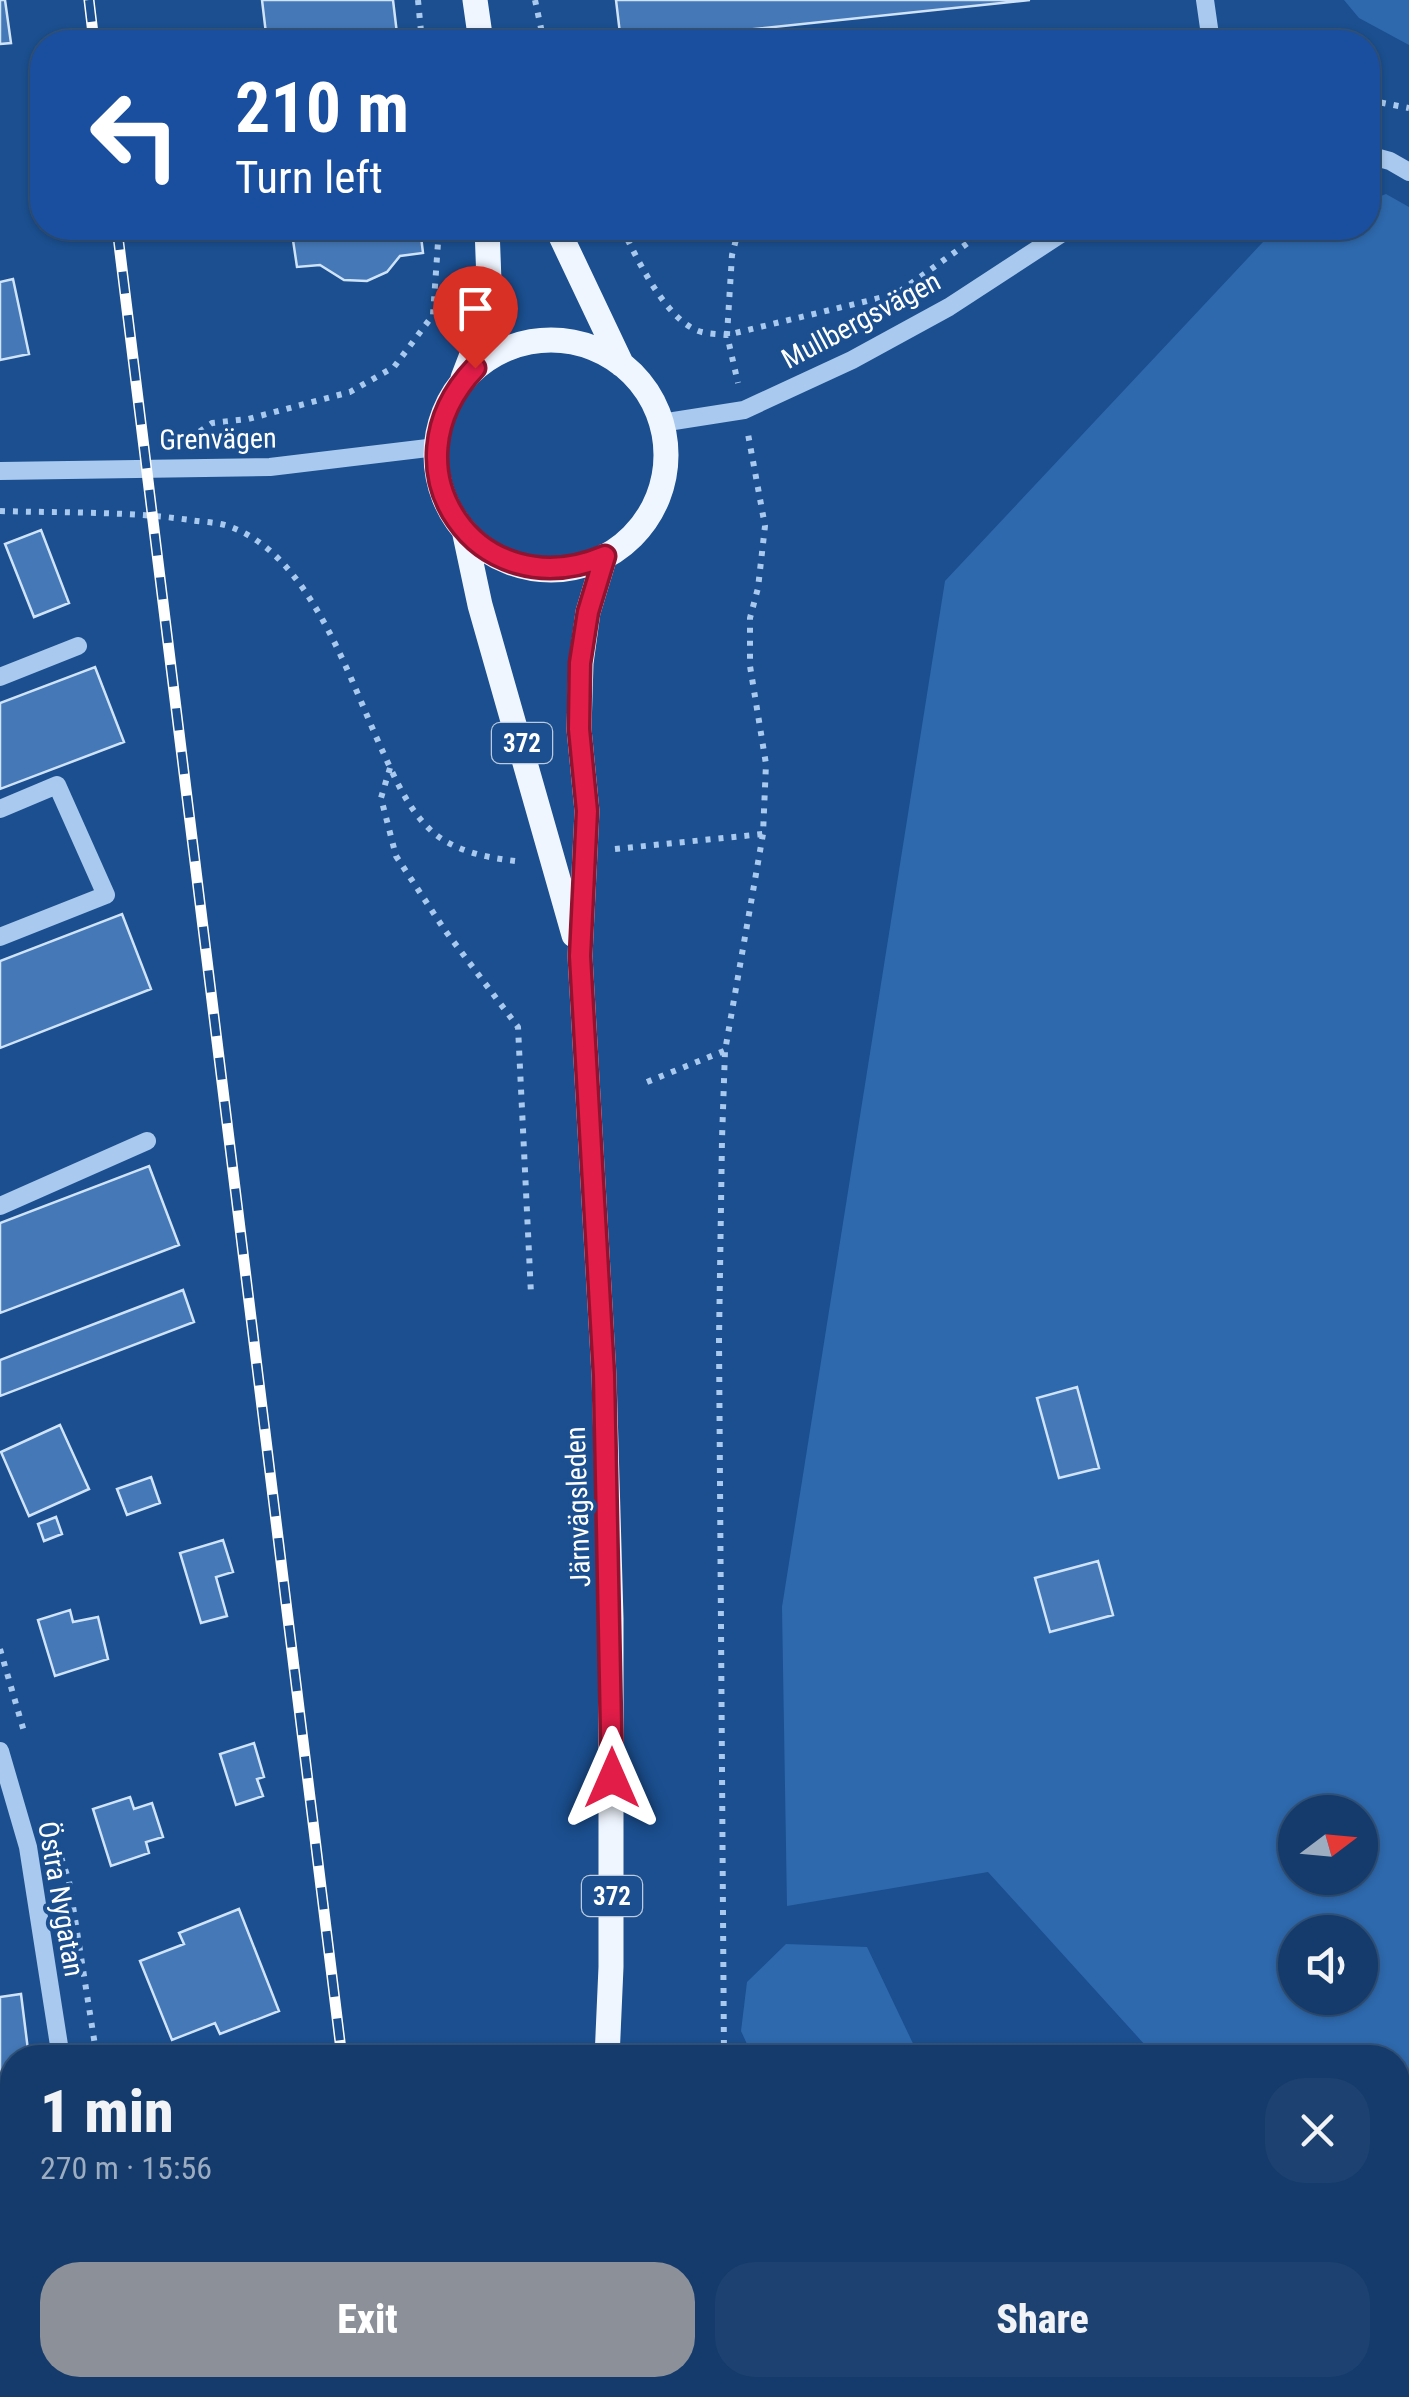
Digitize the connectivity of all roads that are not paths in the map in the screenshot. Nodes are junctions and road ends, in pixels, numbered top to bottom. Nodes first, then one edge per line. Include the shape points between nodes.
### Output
1 (474, 0) edge
2 (1206, 0) edge
3 (479, 30) edge
4 (1210, 30) edge
5 (1380, 158) edge
6 (1409, 172) edge
7 (487, 240) edge
8 (564, 240) edge
9 (1052, 240) edge
10 (622, 365) junction
11 (462, 382) junction
12 (661, 423) junction
13 (436, 447) junction
14 (0, 470) edge
15 (464, 530) junction
16 (605, 556) junction
17 (78, 646) dead end
18 (0, 676) edge
19 (0, 809) edge
20 (0, 937) edge
21 (580, 956) junction
22 (147, 1141) dead end
23 (0, 1206) edge
24 (0, 1751) edge
25 (59, 2045) edge
26 (608, 2045) edge

1 - 3 main road
2 - 4 street
5 - 6 street
7 - 11 main road, 372 via 490,308
8 - 10 main road, 372
9 - 12 street, Mullbergsvägen via 852,360 744,410
10 - 11 main road, 372 via 587,346 548,340 509,348
10 - 12 main road, 372 via 639,381
11 - 13 main road, 372 via 444,413
12 - 16 main road, 372 via 665,467 652,510
13 - 14 street, Grenvägen via 270,466
13 - 15 main road, 372 via 444,500
15 - 16 main road, 372 via 519,566 563,570
15 - 21 main road, Järnvägsleden / 372
16 - 21 main road, Järnvägsleden / 372 via 580,663 587,811
17 - 18 street
19 - 20 street via 57,785 106,895
21 - 26 main road, Järnvägsleden / 372 via 611,1618
22 - 23 street
24 - 25 street, Östra Nygatan via 28,1848

